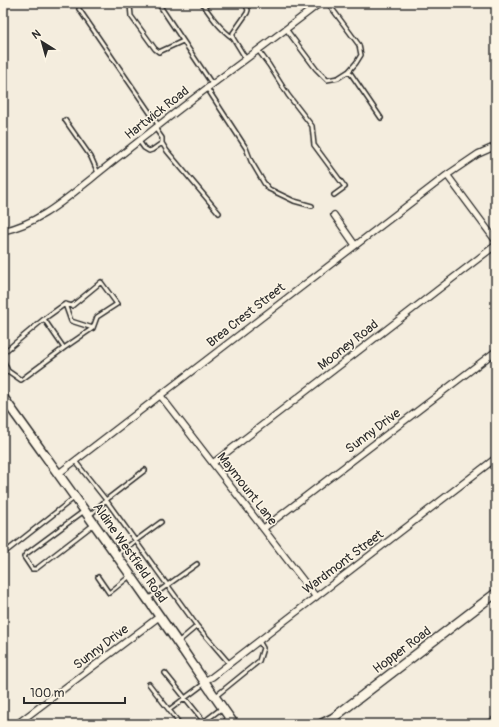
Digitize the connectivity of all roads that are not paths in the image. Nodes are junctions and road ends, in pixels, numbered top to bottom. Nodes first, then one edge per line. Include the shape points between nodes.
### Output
1 (133, 3) edge
2 (158, 3) edge
3 (202, 3) edge
4 (245, 3) edge
5 (320, 3) edge
6 (328, 3) edge
7 (79, 10) dead end
8 (286, 29) junction
9 (233, 38) junction
10 (183, 41) junction
11 (258, 50) junction
12 (246, 59) junction
13 (349, 71) junction
14 (212, 84) junction
15 (207, 88) junction
16 (381, 118) dead end
17 (65, 120) dead end
18 (157, 127) junction
19 (139, 141) junction
20 (162, 143) junction
21 (496, 146) edge
22 (98, 173) junction
23 (447, 175) junction
24 (334, 195) dead end
25 (312, 206) dead end
26 (219, 213) dead end
27 (334, 215) dead end
28 (3, 223) edge
29 (4, 231) edge
30 (496, 241) edge
31 (355, 244) junction
32 (496, 245) edge
33 (65, 304) junction
34 (44, 319) junction
35 (93, 328) junction
36 (64, 348) junction
37 (496, 351) edge
38 (3, 353) edge
39 (3, 360) edge
40 (8, 370) junction
41 (3, 374) edge
42 (160, 395) junction
43 (3, 397) edge
44 (496, 458) edge
45 (75, 461) junction
46 (213, 463) junction
47 (145, 470) dead end
48 (58, 474) junction
49 (76, 497) junction
50 (106, 500) junction
51 (87, 513) junction
52 (161, 522) dead end
53 (95, 524) junction
54 (264, 528) junction
55 (135, 540) junction
56 (3, 554) edge
57 (116, 555) junction
58 (197, 564) dead end
59 (131, 575) junction
60 (98, 577) dead end
61 (168, 585) junction
62 (496, 593) edge
63 (316, 596) junction
64 (148, 599) junction
65 (160, 616) junction
66 (197, 626) junction
67 (259, 640) junction
68 (178, 642) junction
69 (229, 663) junction
70 (165, 673) dead end
71 (204, 682) junction
72 (149, 684) dead end
73 (215, 697) junction
74 (185, 698) junction
75 (223, 708) junction
76 (169, 710) junction
77 (496, 719) edge
78 (204, 723) edge
79 (17, 724) edge
80 (180, 724) edge
81 (234, 724) edge
82 (321, 724) edge
83 (489, 724) edge

1 - 10 lane via 130,5 131,16 155,49 160,52
2 - 10 lane
3 - 9 lane
4 - 9 lane via 248,10 233,33
5 - 8 street, Hartwick Road
6 - 13 lane via 359,45 361,55
7 - 18 lane
8 - 11 street, Hartwick Road
8 - 13 lane via 327,80 338,78
9 - 12 lane
10 - 14 lane
11 - 12 street, Hartwick Road
11 - 24 lane via 312,126 314,145 345,187
12 - 14 street, Hartwick Road
13 - 16 lane
14 - 15 street, Hartwick Road
15 - 18 street, Hartwick Road
15 - 25 lane via 246,148 264,184 294,201
17 - 22 lane via 91,157
18 - 19 street, Hartwick Road
18 - 20 lane
19 - 20 lane via 148,152
19 - 22 street, Hartwick Road
20 - 26 lane
21 - 23 street, Brea Crest Street via 478,154
22 - 29 street, Hartwick Road via 35,220
23 - 30 street
23 - 31 street, Brea Crest Street
27 - 31 street
28 - 29 lane
31 - 42 street, Brea Crest Street
32 - 46 street, Mooney Road
33 - 34 lane
33 - 35 lane via 71,321
33 - 35 lane via 72,306 101,282 117,304 97,317
34 - 36 lane
34 - 38 lane
35 - 36 lane
36 - 40 lane via 21,380
37 - 54 street, Sunny Drive
39 - 40 lane
40 - 41 lane
42 - 45 street, Brea Crest Street
42 - 46 street, Maymount Lane
43 - 48 main road, Aldine Westfield Road
44 - 63 street, Wardmont Street
45 - 48 street, Brea Crest Street
45 - 50 lane
46 - 54 street, Maymount Lane
47 - 50 lane
48 - 49 main road, Aldine Westfield Road
49 - 51 main road, Aldine Westfield Road
49 - 56 lane
50 - 51 lane
50 - 55 lane
51 - 53 main road, Aldine Westfield Road
51 - 53 lane via 26,554 24,557 32,569 36,569
52 - 55 lane
53 - 57 main road, Aldine Westfield Road
54 - 63 street, Maymount Lane
55 - 57 lane
55 - 61 lane
57 - 59 main road, Aldine Westfield Road
58 - 61 lane
59 - 60 lane via 109,593
59 - 64 main road, Aldine Westfield Road
61 - 64 lane
61 - 66 lane
62 - 82 main road, Hopper Road via 333,718
63 - 67 street, Wardmont Street
64 - 65 main road, Aldine Westfield Road
65 - 68 main road, Aldine Westfield Road
65 - 79 street, Sunny Drive
66 - 68 lane
66 - 69 lane
67 - 69 street, Wardmont Street
67 - 73 lane via 263,648 259,661
68 - 71 main road, Aldine Westfield Road
69 - 71 street, Wardmont Street
70 - 74 lane
71 - 73 main road, Aldine Westfield Road
71 - 74 lane
72 - 76 lane
73 - 75 main road, Aldine Westfield Road
74 - 76 lane
74 - 78 lane
75 - 78 lane
75 - 81 main road, Aldine Westfield Road
76 - 80 lane
77 - 83 street

